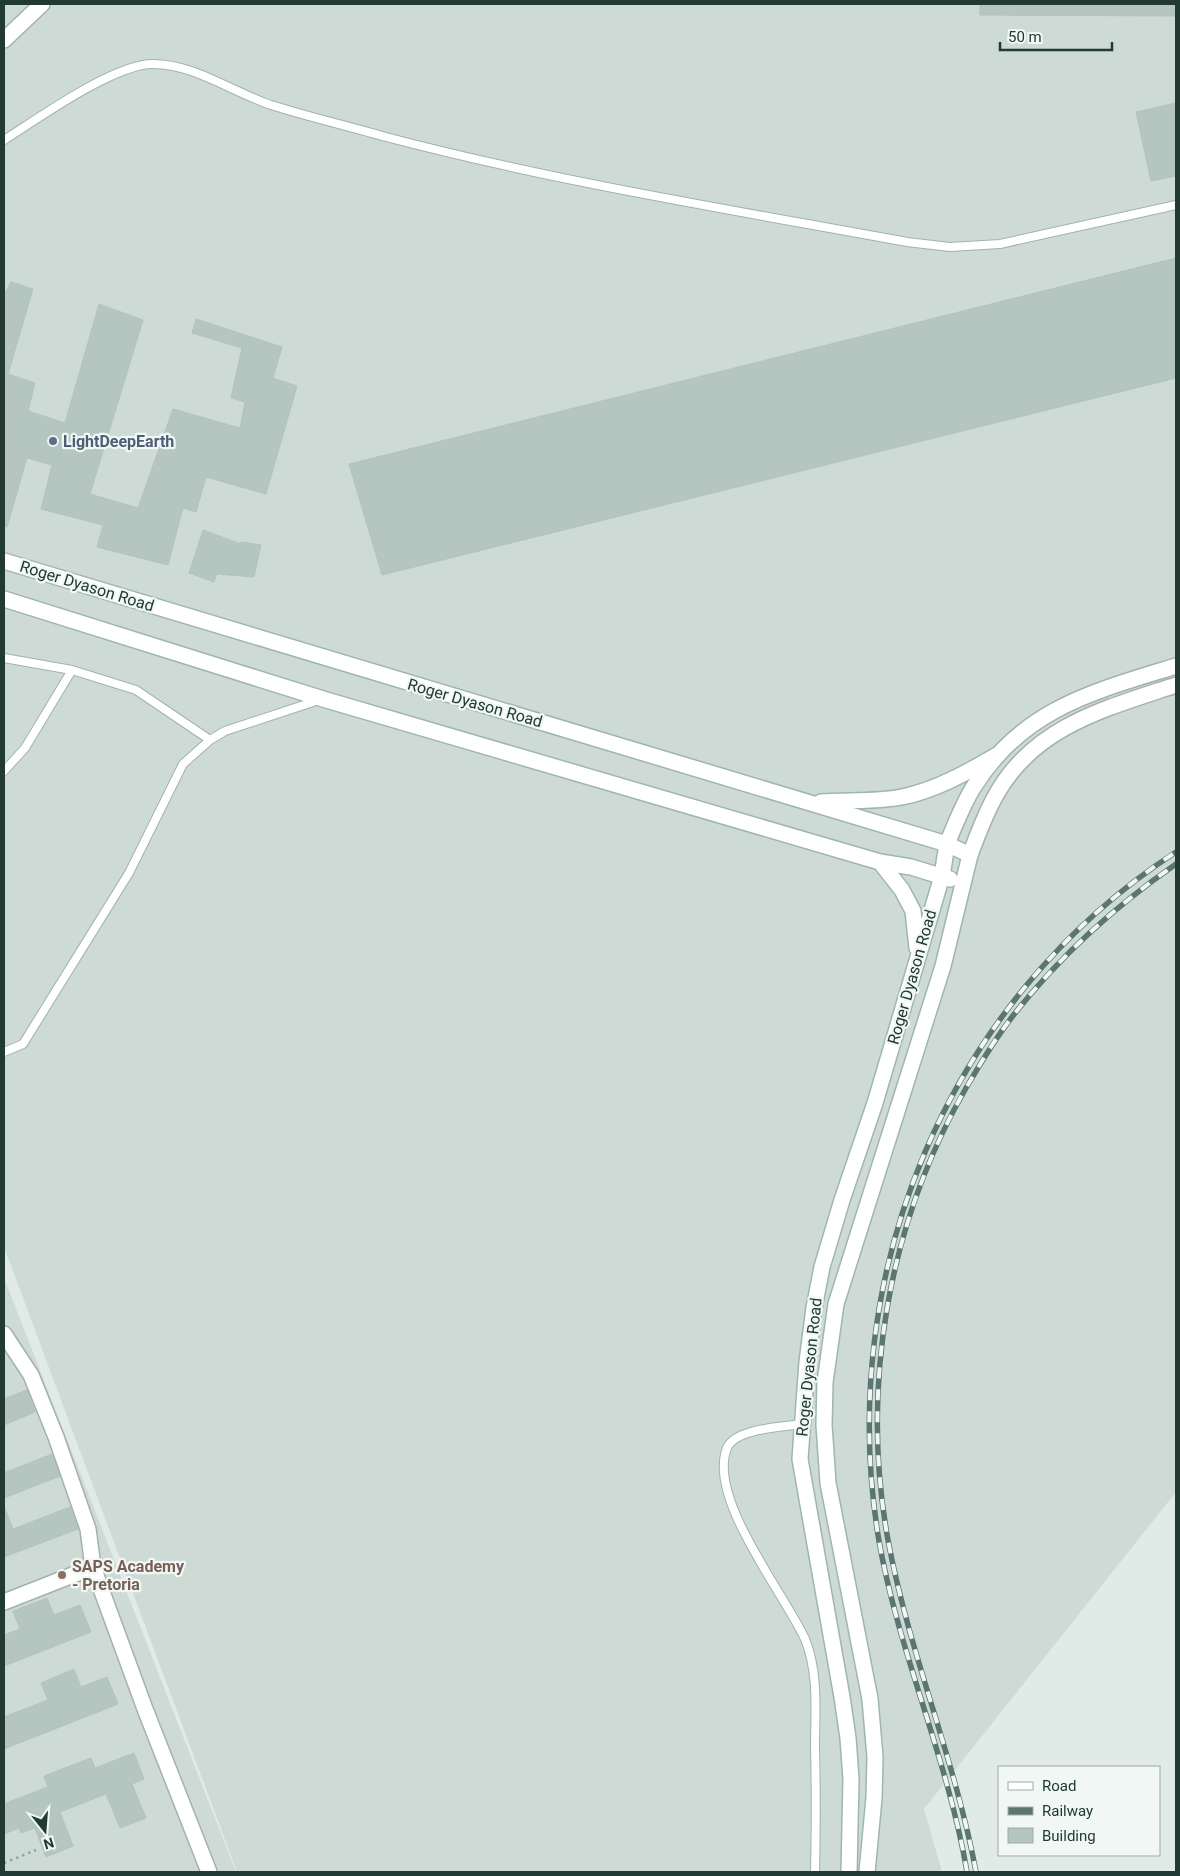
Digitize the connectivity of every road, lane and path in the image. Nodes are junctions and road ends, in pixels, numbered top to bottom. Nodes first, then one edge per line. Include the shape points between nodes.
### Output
1 (42, 4) edge
2 (4, 40) edge
3 (4, 140) edge
4 (1176, 205) edge
5 (4, 561) edge
6 (4, 599) edge
7 (4, 658) edge
8 (1176, 666) edge
9 (72, 670) junction
10 (1176, 685) edge
11 (323, 699) junction
12 (210, 740) junction
13 (996, 755) junction
14 (4, 771) edge
15 (809, 803) junction
16 (947, 844) junction
17 (970, 854) junction
18 (880, 862) junction
19 (942, 876) junction
20 (963, 883) junction
21 (918, 957) junction
22 (4, 1052) edge
23 (4, 1334) edge
24 (803, 1424) junction
25 (824, 1425) junction
26 (93, 1567) junction
27 (4, 1602) edge
28 (36, 1850) dead end
29 (4, 1862) edge
30 (209, 1872) edge
31 (815, 1872) edge
32 (849, 1872) edge
33 (867, 1872) edge

1 - 2 main road
3 - 4 lane via 88,88 128,69 149,64 182,68 270,105 515,168 907,242 950,247 1000,244
5 - 15 main road, Roger Dyason Road
6 - 11 main road
7 - 9 lane
8 - 13 main road via 1082,696 1023,730
9 - 12 lane via 136,690
9 - 14 lane via 25,748
10 - 17 main road via 1088,715 1040,744 996,794
11 - 12 lane via 225,730
11 - 18 main road
12 - 22 lane via 184,764 128,873 23,1044
13 - 15 main road via 960,776 900,797
13 - 16 main road via 973,788
15 - 16 main road, Roger Dyason Road
16 - 17 main road, Roger Dyason Road
16 - 19 main road, Roger Dyason Road
17 - 20 main road, Roger Dyason Road
18 - 19 main road
18 - 21 main road via 902,890 912,911
19 - 20 main road
19 - 21 main road, Roger Dyason Road
20 - 25 main road, Roger Dyason Road via 943,966 836,1304
21 - 24 main road, Roger Dyason Road via 822,1267 807,1362
23 - 26 main road via 30,1375 56,1437 86,1521
24 - 25 main road
24 - 31 lane via 744,1433 727,1446 723,1462 727,1493 741,1528 788,1606 805,1641 815,1678
24 - 32 main road, Roger Dyason Road via 801,1468 848,1738 851,1779
25 - 33 main road, Roger Dyason Road via 828,1483 871,1707 875,1757
26 - 27 main road
26 - 30 main road
28 - 29 path

